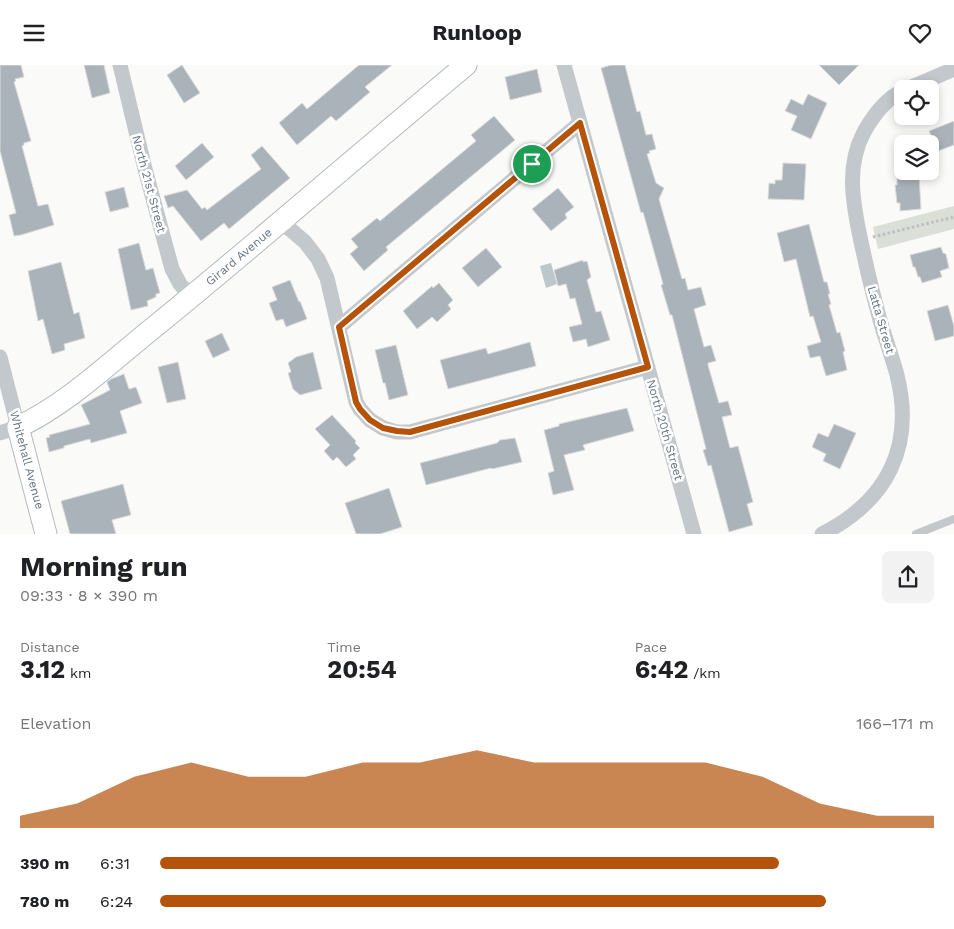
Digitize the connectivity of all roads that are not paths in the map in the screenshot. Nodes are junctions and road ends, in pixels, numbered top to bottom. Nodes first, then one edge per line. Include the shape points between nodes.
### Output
1 (120, 65) edge
2 (466, 65) edge
3 (564, 65) edge
4 (954, 69) edge
5 (928, 80) edge
6 (894, 96) edge
7 (580, 123) junction
8 (279, 222) junction
9 (191, 297) junction
10 (339, 327) junction
11 (0, 357) edge
12 (648, 367) junction
13 (9, 430) edge
14 (954, 519) edge
15 (932, 531) edge
16 (46, 534) edge
17 (694, 534) edge
18 (822, 534) edge
19 (916, 534) edge

1 - 9 street, North 21st Street via 172,269
2 - 8 street, Girard Avenue
3 - 7 street, North 20th Street
4 - 5 street
6 - 18 street, Latta Street via 868,124 858,143 852,181 860,240 897,376 902,407 898,449 878,491 862,509
7 - 10 street
7 - 12 street, North 20th Street
8 - 9 street, Girard Avenue
8 - 10 street via 305,242 318,259 327,279
9 - 13 street, Girard Avenue via 73,392 30,422
10 - 12 street via 356,402 370,420 383,428 397,431 410,432
11 - 13 street, Whitehall Avenue
12 - 17 street, North 20th Street
13 - 16 street, Whitehall Avenue
14 - 15 lane
15 - 19 lane

